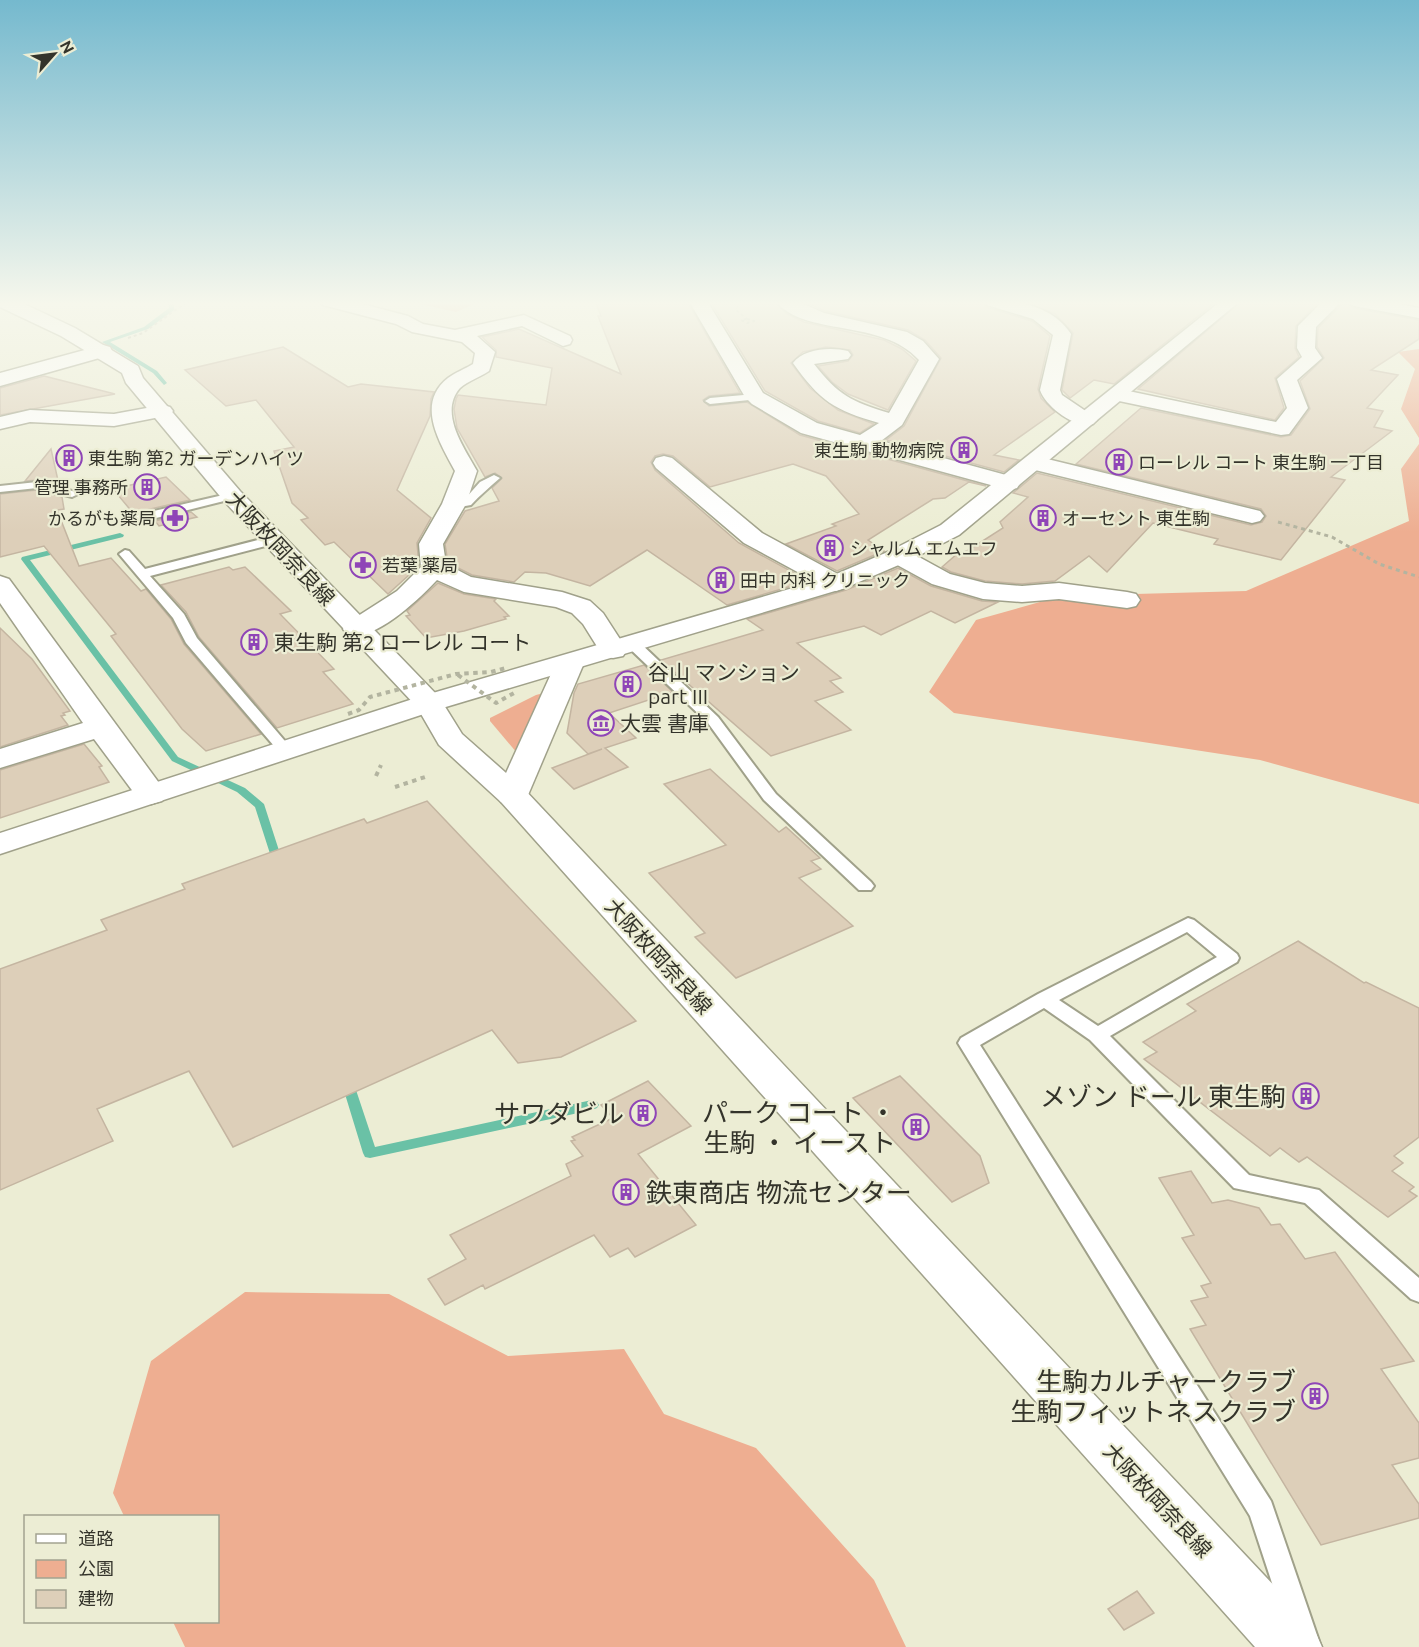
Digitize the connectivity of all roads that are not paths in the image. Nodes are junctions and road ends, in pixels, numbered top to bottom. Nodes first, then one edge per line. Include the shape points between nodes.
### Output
1 (133, 378) edge
2 (464, 378) edge
3 (744, 378) edge
4 (815, 378) edge
5 (918, 378) edge
6 (1053, 378) edge
7 (1140, 378) edge
8 (1288, 378) edge
9 (1119, 395) junction
10 (755, 397) junction
11 (710, 401) dead end
12 (163, 411) junction
13 (1086, 420) junction
14 (895, 421) junction
15 (0, 423) edge
16 (864, 443) junction
17 (664, 463) dead end
18 (1035, 463) junction
19 (494, 478) dead end
20 (1009, 483) junction
21 (0, 489) edge
22 (72, 494) dead end
23 (232, 496) junction
24 (454, 504) junction
25 (1252, 516) road end
26 (136, 519) dead end
27 (273, 540) junction
28 (124, 554) dead end
29 (899, 556) junction
30 (434, 568) junction
31 (142, 574) junction
32 (836, 583) junction
33 (0, 584) edge
34 (1127, 600) dead end
35 (357, 630) junction
36 (623, 647) junction
37 (570, 663) junction
38 (443, 688) junction
39 (101, 727) junction
40 (285, 750) junction
41 (0, 759) edge
42 (151, 794) junction
43 (512, 795) junction
44 (0, 844) edge
45 (865, 886) dead end
46 (1045, 999) junction
47 (1096, 1035) junction
48 (1419, 1292) edge
49 (1293, 1647) edge
50 (1307, 1647) edge

1 - 12 street, 大阪枚岡奈良線
2 - 24 street via 450,386 440,412 442,426 466,471
3 - 10 street
4 - 14 street via 825,391 849,406
5 - 14 street
6 - 13 street via 1053,398
7 - 9 street
8 - 9 street via 1298,408 1281,429
9 - 13 street
10 - 11 lane
10 - 16 street via 809,428
12 - 15 street via 114,420 30,416
12 - 23 street, 大阪枚岡奈良線
13 - 18 street
14 - 16 street
16 - 20 street
17 - 32 street via 753,538
18 - 20 street
18 - 25 street
19 - 24 lane via 467,503
20 - 29 street via 950,530
21 - 22 lane via 37,485
23 - 26 lane
23 - 27 street, 大阪枚岡奈良線
24 - 30 street via 430,544
27 - 31 lane
27 - 35 street, 大阪枚岡奈良線
28 - 31 lane
29 - 32 street
29 - 34 street via 941,579 983,591 1059,591
30 - 35 street via 406,597
30 - 36 street via 464,584 562,600 581,607
31 - 40 lane via 180,617 190,640
32 - 36 street
33 - 39 street
35 - 38 street, 大阪枚岡奈良線
36 - 37 street
36 - 45 lane via 713,720 770,797
37 - 38 street
37 - 43 street
38 - 40 street
38 - 43 street, 大阪枚岡奈良線 via 450,739
39 - 41 street
39 - 42 street
40 - 42 street
42 - 44 street
43 - 49 street, 大阪枚岡奈良線
46 - 47 lane
46 - 47 lane via 1188,924 1230,958
46 - 50 lane via 968,1043 1262,1510
47 - 48 lane via 1242,1182 1311,1196

